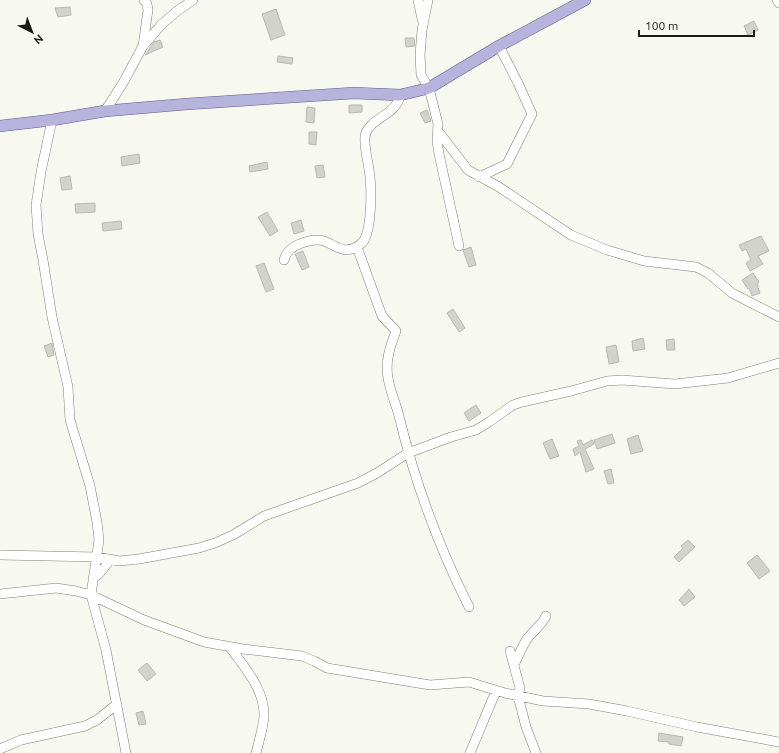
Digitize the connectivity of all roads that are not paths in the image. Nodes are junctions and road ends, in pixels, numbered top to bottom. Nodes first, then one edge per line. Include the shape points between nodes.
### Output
1 (144, 0) edge
2 (193, 0) edge
3 (418, 0) edge
4 (428, 0) edge
5 (584, 0) edge
6 (777, 0) edge
7 (779, 3) edge
8 (423, 22) junction
9 (143, 46) junction
10 (499, 46) junction
11 (429, 88) junction
12 (400, 95) junction
13 (105, 111) junction
14 (52, 120) junction
15 (1, 125) edge
16 (438, 131) junction
17 (479, 177) junction
18 (459, 246) dead end
19 (356, 247) junction
20 (284, 260) dead end
21 (779, 317) edge
22 (779, 363) edge
23 (408, 453) junction
24 (0, 555) edge
25 (97, 557) junction
26 (111, 559) junction
27 (93, 578) junction
28 (0, 594) edge
29 (91, 595) junction
30 (469, 606) dead end
31 (546, 616) dead end
32 (229, 646) junction
33 (510, 651) dead end
34 (514, 665) junction
35 (496, 691) junction
36 (518, 696) junction
37 (117, 704) junction
38 (779, 742) edge
39 (0, 749) edge
40 (536, 752) edge
41 (126, 753) edge
42 (256, 753) edge
43 (470, 753) edge

1 - 9 street via 148,10
2 - 9 street via 161,25
3 - 8 street
4 - 8 street
5 - 10 main road
6 - 7 street
8 - 11 street via 421,75
9 - 13 street
10 - 11 main road
10 - 17 street via 532,114 508,164
11 - 12 main road
11 - 16 street
12 - 13 main road via 354,93
12 - 19 street via 395,107 367,130 364,138 370,177 370,214 368,230 362,243
13 - 14 main road
14 - 15 main road
14 - 25 street via 36,205 38,234 52,317 68,387 70,420 97,522
16 - 17 street via 468,170
16 - 18 street via 439,154
17 - 21 street via 499,187 571,235 644,261 696,267 708,273 732,293
19 - 20 street via 345,250 315,240 294,247 288,251
19 - 23 street via 382,316 396,331 388,351 388,378
22 - 23 street via 728,378 675,384 607,381 512,405 476,430
23 - 26 street via 358,483 264,516 215,544 139,559
23 - 30 street via 437,537
24 - 25 street
25 - 26 street
25 - 27 street
26 - 27 street
27 - 29 street
28 - 29 street via 56,588
29 - 32 street via 144,620 204,642
29 - 37 street
31 - 34 street via 528,637
32 - 35 street via 302,656 327,668 373,677 430,686 469,682
32 - 42 street via 252,678 261,697 264,717
33 - 34 street
34 - 36 street via 520,688
35 - 36 street
35 - 43 street
36 - 38 street via 543,701 589,704
36 - 40 street
37 - 39 street via 85,726 21,740
37 - 41 street

